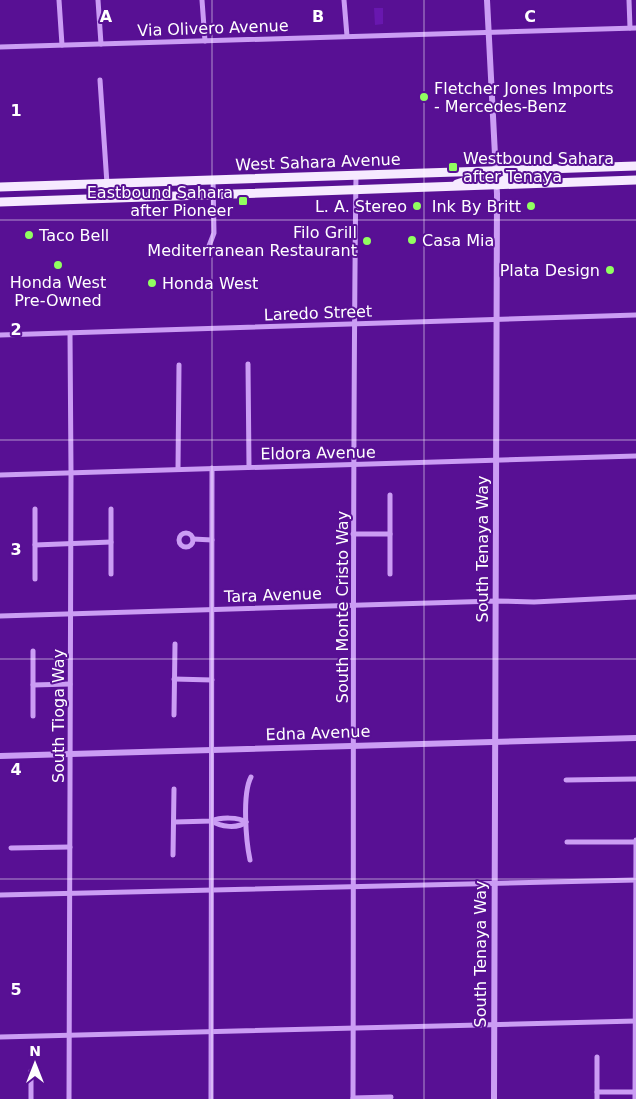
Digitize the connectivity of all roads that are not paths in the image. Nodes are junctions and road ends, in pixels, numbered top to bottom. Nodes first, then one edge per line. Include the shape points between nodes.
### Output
1 (59, 0) edge
2 (98, 0) edge
3 (202, 0) edge
4 (344, 0) edge
5 (487, 0) edge
6 (629, 0) edge
7 (633, 28) edge
8 (488, 32) junction
9 (347, 36) junction
10 (205, 41) junction
11 (102, 44) junction
12 (62, 45) junction
13 (0, 47) edge
14 (100, 80) dead end
15 (636, 166) edge
16 (530, 169) junction
17 (496, 171) junction
18 (356, 175) junction
19 (213, 180) junction
20 (636, 180) edge
21 (107, 184) junction
22 (70, 185) junction
23 (497, 185) junction
24 (0, 187) edge
25 (448, 187) junction
26 (356, 190) junction
27 (214, 195) junction
28 (73, 200) junction
29 (0, 202) edge
30 (210, 246) dead end
31 (636, 315) edge
32 (496, 320) junction
33 (355, 324) junction
34 (70, 333) junction
35 (0, 335) edge
36 (248, 364) dead end
37 (179, 365) dead end
38 (636, 456) edge
39 (496, 460) junction
40 (355, 464) junction
41 (249, 467) junction
42 (212, 468) junction
43 (178, 469) junction
44 (71, 472) junction
45 (0, 475) edge
46 (390, 495) dead end
47 (35, 509) dead end
48 (111, 509) dead end
49 (353, 534) junction
50 (390, 534) junction
51 (193, 540) dead end
52 (212, 540) junction
53 (111, 542) junction
54 (71, 543) junction
55 (35, 544) junction
56 (110, 574) dead end
57 (390, 574) dead end
58 (34, 579) dead end
59 (636, 598) edge
60 (496, 601) junction
61 (354, 605) junction
62 (212, 609) junction
63 (71, 613) junction
64 (0, 616) edge
65 (175, 644) dead end
66 (33, 651) dead end
67 (174, 679) junction
68 (212, 680) junction
69 (70, 684) junction
70 (33, 685) junction
71 (174, 715) dead end
72 (33, 716) dead end
73 (636, 738) edge
74 (495, 742) junction
75 (354, 746) junction
76 (212, 750) junction
77 (70, 754) junction
78 (0, 756) edge
79 (251, 777) dead end
80 (636, 779) edge
81 (566, 780) dead end
82 (174, 790) dead end
83 (212, 821) junction
84 (174, 822) junction
85 (246, 822) junction
86 (636, 841) edge
87 (566, 842) dead end
88 (70, 847) junction
89 (11, 848) dead end
90 (173, 856) dead end
91 (250, 860) dead end
92 (636, 880) edge
93 (494, 884) junction
94 (353, 887) junction
95 (212, 890) junction
96 (70, 894) junction
97 (0, 895) edge
98 (636, 1021) edge
99 (494, 1024) junction
100 (353, 1028) junction
101 (212, 1031) junction
102 (69, 1035) junction
103 (0, 1037) edge
104 (597, 1057) dead end
105 (31, 1071) dead end
106 (597, 1092) junction
107 (635, 1092) edge
108 (391, 1097) dead end
109 (352, 1098) edge
110 (31, 1099) edge
111 (69, 1099) edge
112 (211, 1099) edge
113 (494, 1099) edge
114 (597, 1099) edge
115 (635, 1099) edge

1 - 12 street
2 - 11 street
3 - 10 street
4 - 9 street
5 - 8 street, South Tenaya Way
6 - 7 street
7 - 8 street, Via Olivero Avenue
8 - 9 street, Via Olivero Avenue
8 - 17 street, South Tenaya Way
9 - 10 street, Via Olivero Avenue
10 - 11 street, Via Olivero Avenue
11 - 12 street, Via Olivero Avenue
12 - 13 street, Via Olivero Avenue
14 - 21 street
15 - 16 main road, West Sahara Avenue
16 - 17 main road, West Sahara Avenue
16 - 23 main road
17 - 18 main road, West Sahara Avenue
17 - 23 street, South Tenaya Way
17 - 25 main road via 485,178
18 - 19 main road, West Sahara Avenue
18 - 26 street, South Monte Cristo Way
19 - 21 main road, West Sahara Avenue
19 - 27 street
20 - 23 main road, West Sahara Avenue
21 - 22 main road, West Sahara Avenue
22 - 24 main road, West Sahara Avenue
22 - 28 main road
23 - 25 main road, West Sahara Avenue
23 - 32 street, South Tenaya Way
25 - 26 main road, West Sahara Avenue
26 - 27 main road, West Sahara Avenue
26 - 33 street, South Monte Cristo Way
27 - 28 main road, West Sahara Avenue
27 - 30 street via 214,233
28 - 29 main road, West Sahara Avenue
31 - 32 street, Laredo Street
32 - 33 street, Laredo Street
32 - 39 street, South Tenaya Way
33 - 34 street, Laredo Street
33 - 40 street, South Monte Cristo Way
34 - 35 street, Laredo Street
34 - 44 street, South Tioga Way
36 - 41 street
37 - 43 street
38 - 39 street, Eldora Avenue
39 - 40 street, Eldora Avenue
39 - 60 street, South Tenaya Way
40 - 41 street, Eldora Avenue
40 - 49 street, South Monte Cristo Way
41 - 42 street, Eldora Avenue
42 - 43 street, Eldora Avenue
42 - 52 street
43 - 44 street, Eldora Avenue
44 - 45 street, Eldora Avenue
44 - 54 street, South Tioga Way
46 - 50 street
47 - 55 street
48 - 53 street
49 - 50 street
49 - 61 street, South Monte Cristo Way
50 - 57 street
51 - 52 street
52 - 62 street
53 - 54 street
53 - 56 street
54 - 55 street
54 - 63 street, South Tioga Way
55 - 58 street
59 - 60 street, Tara Avenue
60 - 61 street, Tara Avenue
60 - 74 street, South Tenaya Way
61 - 62 street, Tara Avenue
61 - 75 street, South Monte Cristo Way
62 - 63 street, Tara Avenue
62 - 68 street
63 - 64 street, Tara Avenue
63 - 69 street, South Tioga Way
65 - 67 street
66 - 70 street
67 - 68 street
67 - 71 street
68 - 76 street
69 - 70 street
69 - 77 street, South Tioga Way
70 - 72 street
73 - 74 street, Edna Avenue
74 - 75 street, Edna Avenue
74 - 93 street, South Tenaya Way
75 - 76 street, Edna Avenue
75 - 94 street, South Monte Cristo Way
76 - 77 street, Edna Avenue
76 - 83 street
77 - 78 street, Edna Avenue
77 - 88 street, South Tioga Way
79 - 85 street via 247,784
80 - 81 street
82 - 84 street
83 - 84 street
83 - 85 street via 218,826
83 - 95 street
84 - 90 street
85 - 91 street
86 - 87 street
86 - 92 street
88 - 89 street
88 - 96 street, South Tioga Way
92 - 93 street
92 - 98 street
93 - 94 street
93 - 99 street, South Tenaya Way
94 - 95 street
94 - 100 street, South Monte Cristo Way
95 - 96 street
95 - 101 street
96 - 97 street
96 - 102 street, South Tioga Way
98 - 99 street
98 - 107 street
99 - 100 street
99 - 113 street, South Tenaya Way
100 - 101 street
100 - 109 street, South Monte Cristo Way
101 - 102 street
101 - 112 street
102 - 103 street
102 - 111 street, South Tioga Way
104 - 106 street
105 - 110 street
106 - 107 street
106 - 114 street
107 - 115 street
108 - 109 street

